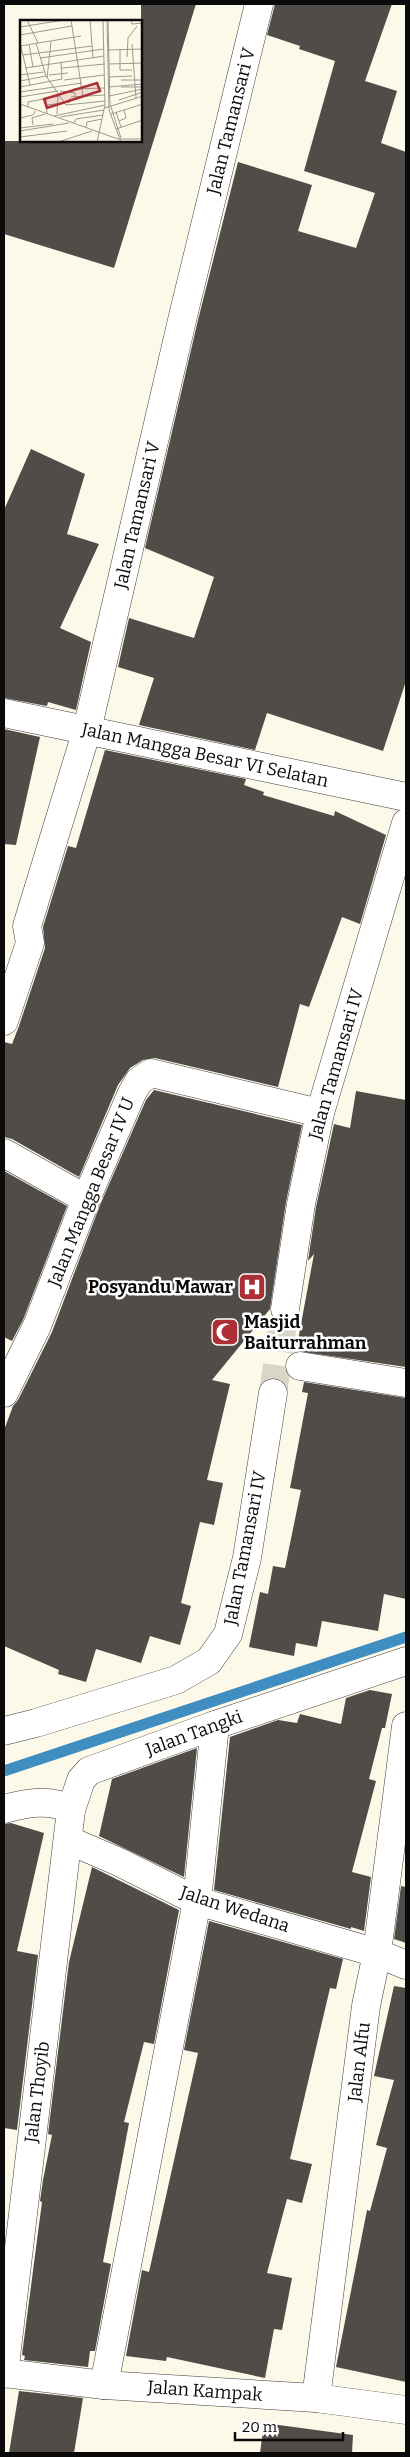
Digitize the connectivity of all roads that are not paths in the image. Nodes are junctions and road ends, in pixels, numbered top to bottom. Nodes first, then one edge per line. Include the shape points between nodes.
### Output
1 (259, 4) edge
2 (4, 714) edge
3 (87, 730) junction
4 (406, 797) edge
5 (406, 822) edge
6 (4, 1021) edge
7 (320, 1113) junction
8 (4, 1153) edge
9 (86, 1199) junction
10 (285, 1309) tunnel mouth
11 (300, 1366) dead end
12 (406, 1383) edge
13 (4, 1393) edge
14 (273, 1393) tunnel mouth
15 (406, 1661) edge
16 (215, 1725) junction
17 (406, 1726) edge
18 (4, 1731) edge
19 (4, 1809) edge
20 (70, 1810) junction
21 (68, 1840) junction
22 (197, 1901) junction
23 (377, 1953) junction
24 (406, 1965) edge
25 (4, 2373) edge
26 (104, 2384) junction
27 (316, 2398) junction
28 (406, 2410) edge

1 - 3 street, Jalan Tamansari V
2 - 3 street, Jalan Mangga Besar VI Selatan
3 - 4 street, Jalan Mangga Besar VI Selatan
3 - 6 street, Jalan Tamansari V via 27,926 30,944
5 - 7 street, Jalan Tamansari IV
7 - 9 street, Jalan Mangga Besar IV U via 151,1073 139,1080 132,1093
7 - 10 street, Jalan Tamansari IV via 301,1204
8 - 9 street
9 - 13 street, Jalan Mangga Besar IV U via 37,1326
11 - 12 street
14 - 18 street, Jalan Tamansari IV via 244,1568 228,1634 209,1661 176,1680
15 - 16 street, Jalan Tangki
16 - 20 street, Jalan Tangki via 89,1771 81,1780
16 - 22 street
17 - 23 street, Jalan Alfu
19 - 20 street via 37,1802 62,1804
20 - 21 street, Jalan Thoyib
21 - 22 street, Jalan Wedana
21 - 25 street, Jalan Thoyib
22 - 23 street, Jalan Wedana
22 - 26 street
23 - 24 street, Jalan Wedana
23 - 27 street, Jalan Alfu via 366,2006
25 - 26 street, Jalan Kampak
26 - 27 street, Jalan Kampak
27 - 28 street, Jalan Kampak

